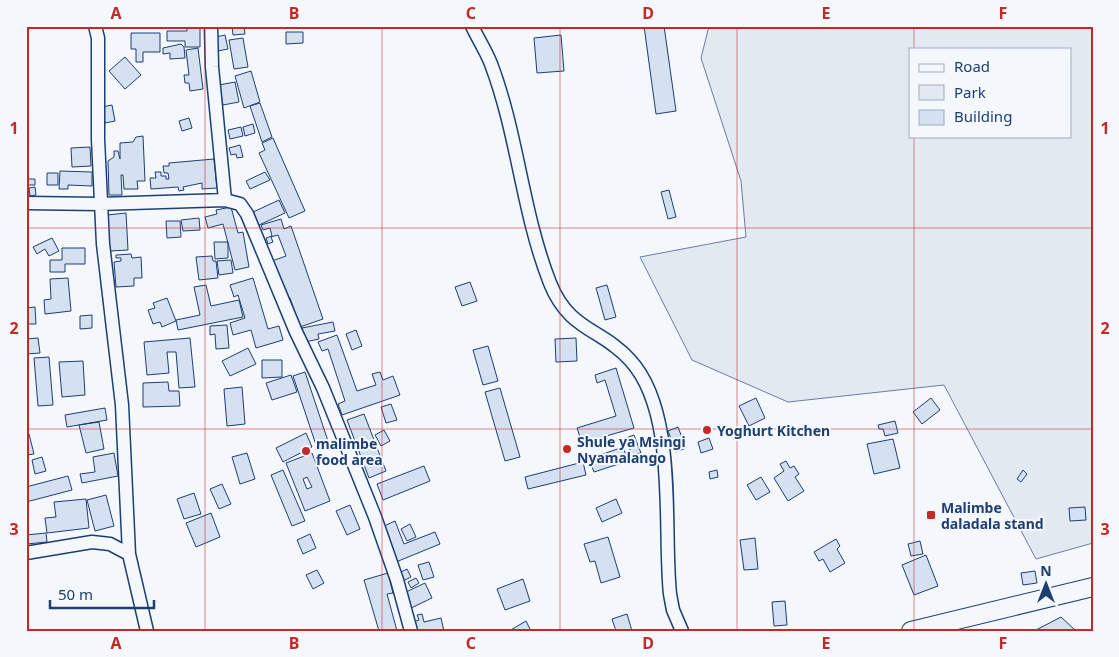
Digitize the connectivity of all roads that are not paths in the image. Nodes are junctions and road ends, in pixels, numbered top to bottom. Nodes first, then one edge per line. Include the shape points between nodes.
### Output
1 (94, 26) edge
2 (211, 26) edge
3 (472, 26) edge
4 (225, 200) junction
5 (26, 203) edge
6 (100, 204) junction
7 (26, 552) edge
8 (129, 554) junction
9 (1093, 587) edge
10 (917, 630) edge
11 (147, 631) edge
12 (411, 631) edge
13 (682, 631) edge

1 - 6 street via 98,38
2 - 4 street
3 - 13 street via 490,62 499,90 511,130 531,227 553,290 565,310 582,326 630,360 648,388 660,421 670,594
4 - 6 street
4 - 12 street via 240,204 247,214 292,324 323,388 375,517
5 - 6 street
6 - 8 street via 122,405
7 - 8 street via 92,542 110,544
8 - 11 street
9 - 10 main road

